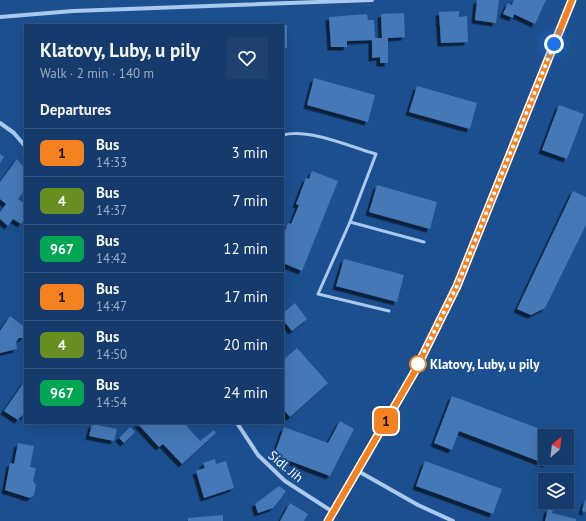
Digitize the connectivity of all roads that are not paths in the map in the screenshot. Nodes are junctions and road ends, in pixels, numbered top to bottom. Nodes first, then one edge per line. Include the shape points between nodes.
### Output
1 (372, 0) edge
2 (572, 0) edge
3 (0, 17) edge
4 (0, 123) edge
5 (284, 135) edge
6 (24, 145) edge
7 (350, 222) junction
8 (424, 242) dead end
9 (389, 311) dead end
10 (238, 424) edge
11 (358, 471) junction
12 (334, 512) junction
13 (328, 521) edge
14 (454, 521) edge

1 - 3 street via 72,11
2 - 11 street via 457,286 414,373
4 - 6 street via 14,133
5 - 7 lane via 310,135 376,154
7 - 8 lane
7 - 9 lane via 318,294
10 - 12 street, Sídl. Jih via 258,455 285,481
11 - 12 street
11 - 14 street via 418,505
12 - 13 street

